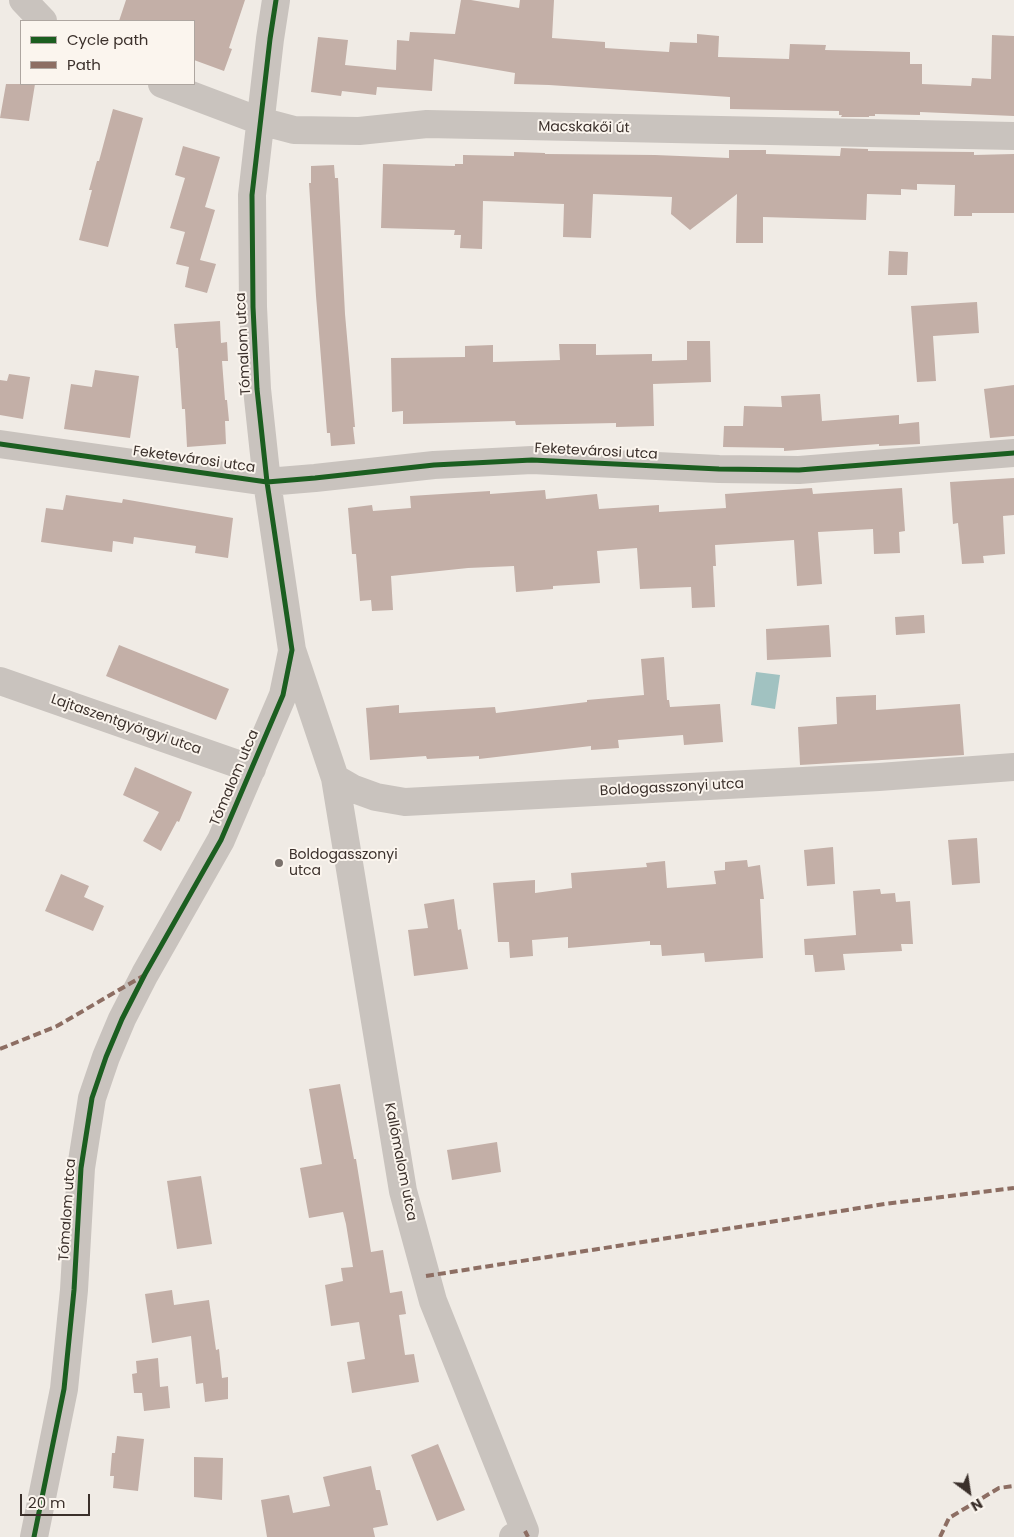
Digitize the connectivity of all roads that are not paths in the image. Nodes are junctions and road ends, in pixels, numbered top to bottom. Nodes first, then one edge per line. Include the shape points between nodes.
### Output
1 (23, 0) edge
2 (276, 0) edge
3 (42, 20) edge
4 (165, 85) edge
5 (260, 121) junction
6 (1014, 136) edge
7 (0, 444) edge
8 (1014, 453) edge
9 (267, 482) junction
10 (292, 650) junction
11 (0, 681) edge
12 (1014, 767) edge
13 (252, 769) junction
14 (335, 778) junction
15 (519, 1534) edge
16 (34, 1537) edge

1 - 3 street
2 - 5 street, Tómalom utca
4 - 5 street, Macskakői út
5 - 6 street, Macskakői út via 294,130 359,132 427,124
5 - 9 street, Tómalom utca via 252,195 253,307 257,389
7 - 9 street, Feketevárosi utca
8 - 9 street, Feketevárosi utca via 799,470 532,460 434,465
9 - 10 street, Tómalom utca
10 - 13 street, Tómalom utca via 282,695
10 - 14 street, Tómalom utca
11 - 13 street, Lajtaszentgyörgyi utca
12 - 14 street, Boldogasszonyi utca via 405,802 354,790
13 - 16 street, Tómalom utca via 221,840 122,1019 92,1098 81,1168 64,1389
14 - 15 street, Kallómalom utca via 403,1191 433,1301

